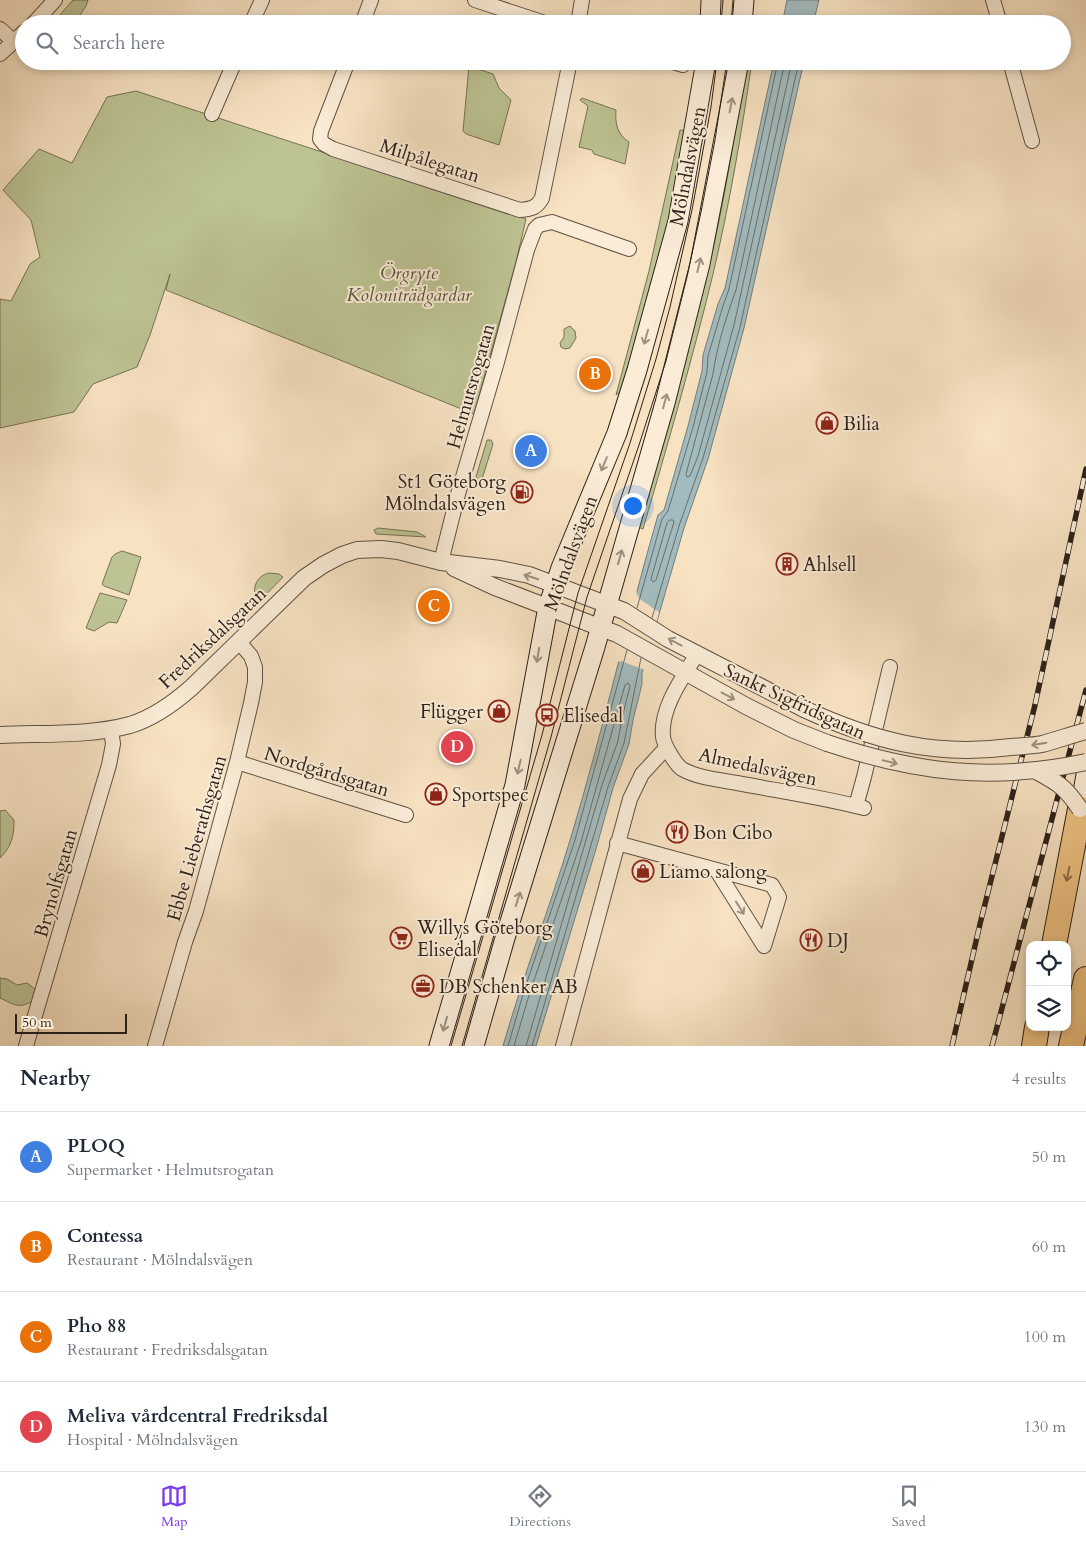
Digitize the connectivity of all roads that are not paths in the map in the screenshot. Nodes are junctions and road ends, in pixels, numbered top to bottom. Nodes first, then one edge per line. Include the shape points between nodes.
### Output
1 (56, 0) edge
2 (262, 0) edge
3 (371, 0) edge
4 (475, 0) edge
5 (582, 0) edge
6 (711, 0) edge
7 (744, 0) edge
8 (993, 0) edge
9 (42, 15) edge
10 (255, 15) edge
11 (365, 15) edge
12 (521, 15) edge
13 (580, 15) edge
14 (710, 15) edge
15 (743, 15) edge
16 (997, 15) edge
17 (0, 29) edge
18 (15, 35) edge
19 (15, 41) edge
20 (0, 54) edge
21 (231, 70) edge
22 (345, 70) edge
23 (568, 70) edge
24 (704, 70) edge
25 (737, 70) edge
26 (1012, 70) edge
27 (212, 114) dead end
28 (1032, 141) dead end
29 (629, 249) dead end
30 (440, 562) junction
31 (555, 585) junction
32 (607, 604) junction
33 (548, 607) junction
34 (601, 626) junction
35 (239, 642) junction
36 (697, 654) junction
37 (890, 667) dead end
38 (685, 673) junction
39 (111, 729) junction
40 (1086, 731) edge
41 (0, 735) edge
42 (666, 748) junction
43 (236, 762) junction
44 (1086, 762) edge
45 (1036, 771) junction
46 (1086, 775) edge
47 (1080, 810) junction
48 (406, 815) dead end
49 (617, 843) junction
50 (717, 871) junction
51 (1055, 941) edge
52 (1086, 979) edge
53 (1037, 1031) edge
54 (26, 1046) edge
55 (156, 1046) edge
56 (439, 1046) edge
57 (474, 1046) edge
58 (563, 1046) edge
59 (1034, 1046) edge
60 (1071, 1046) edge

1 - 9 street
2 - 10 street
3 - 11 street
4 - 12 street
5 - 13 street
6 - 14 main road
7 - 15 main road
8 - 16 street
17 - 18 street
19 - 20 street
21 - 27 street
22 - 23 street, Milpålegatan via 321,131 320,139 324,144 520,210 538,205 542,198
24 -> 31 main road, Mölndalsvägen via 678,221 637,370 617,433
32 -> 25 main road, Mölndalsvägen via 665,403 700,264
26 - 28 street
29 - 30 street, Helmutsrogatan via 552,222 535,229
31 -> 30 street, Fredriksdalsgatan via 508,570
30 - 33 street, Fredriksdalsgatan
30 - 35 street, Fredriksdalsgatan via 381,549 342,554 304,578
31 - 32 street, Fredriksdalsgatan
31 - 33 main road, Mölndalsvägen
32 - 34 main road, Mölndalsvägen
36 -> 32 street, Sankt Sigfridsgatan
33 - 34 street, Fredriksdalsgatan
33 -> 56 main road, Mölndalsvägen via 514,785
34 - 38 street, Sankt Sigfridsgatan
57 -> 34 main road, Mölndalsvägen
35 - 39 street, Fredriksdalsgatan via 179,699 149,717
35 - 43 street, Ebbe Lieberathsgatan via 251,656 255,682
36 - 38 street
40 -> 36 street, Sankt Sigfridsgatan, bridge via 1041,744 997,749 954,751 920,748 877,738 836,723
37 - 42 street, Almedalsvägen via 860,807 705,777 681,768
38 - 42 street via 673,693 665,720 663,736
38 -> 45 street, Sankt Sigfridsgatan, bridge via 794,730 868,757 953,772
39 - 41 street, Fredriksdalsgatan
39 - 54 street, Brynolfsgatan via 114,744 109,765
42 - 49 street via 642,774 630,799
43 - 48 street, Nordgårdsgatan
43 - 55 street, Ebbe Lieberathsgatan
44 - 45 street, Sankt Sigfridsgatan, bridge
45 - 47 street, bridge via 1069,792
46 - 47 main road
47 -> 51 highway
49 - 50 street
49 - 58 street
50 -> 50 street via 753,929 764,946 779,897 772,885
52 - 60 highway
53 - 59 highway

